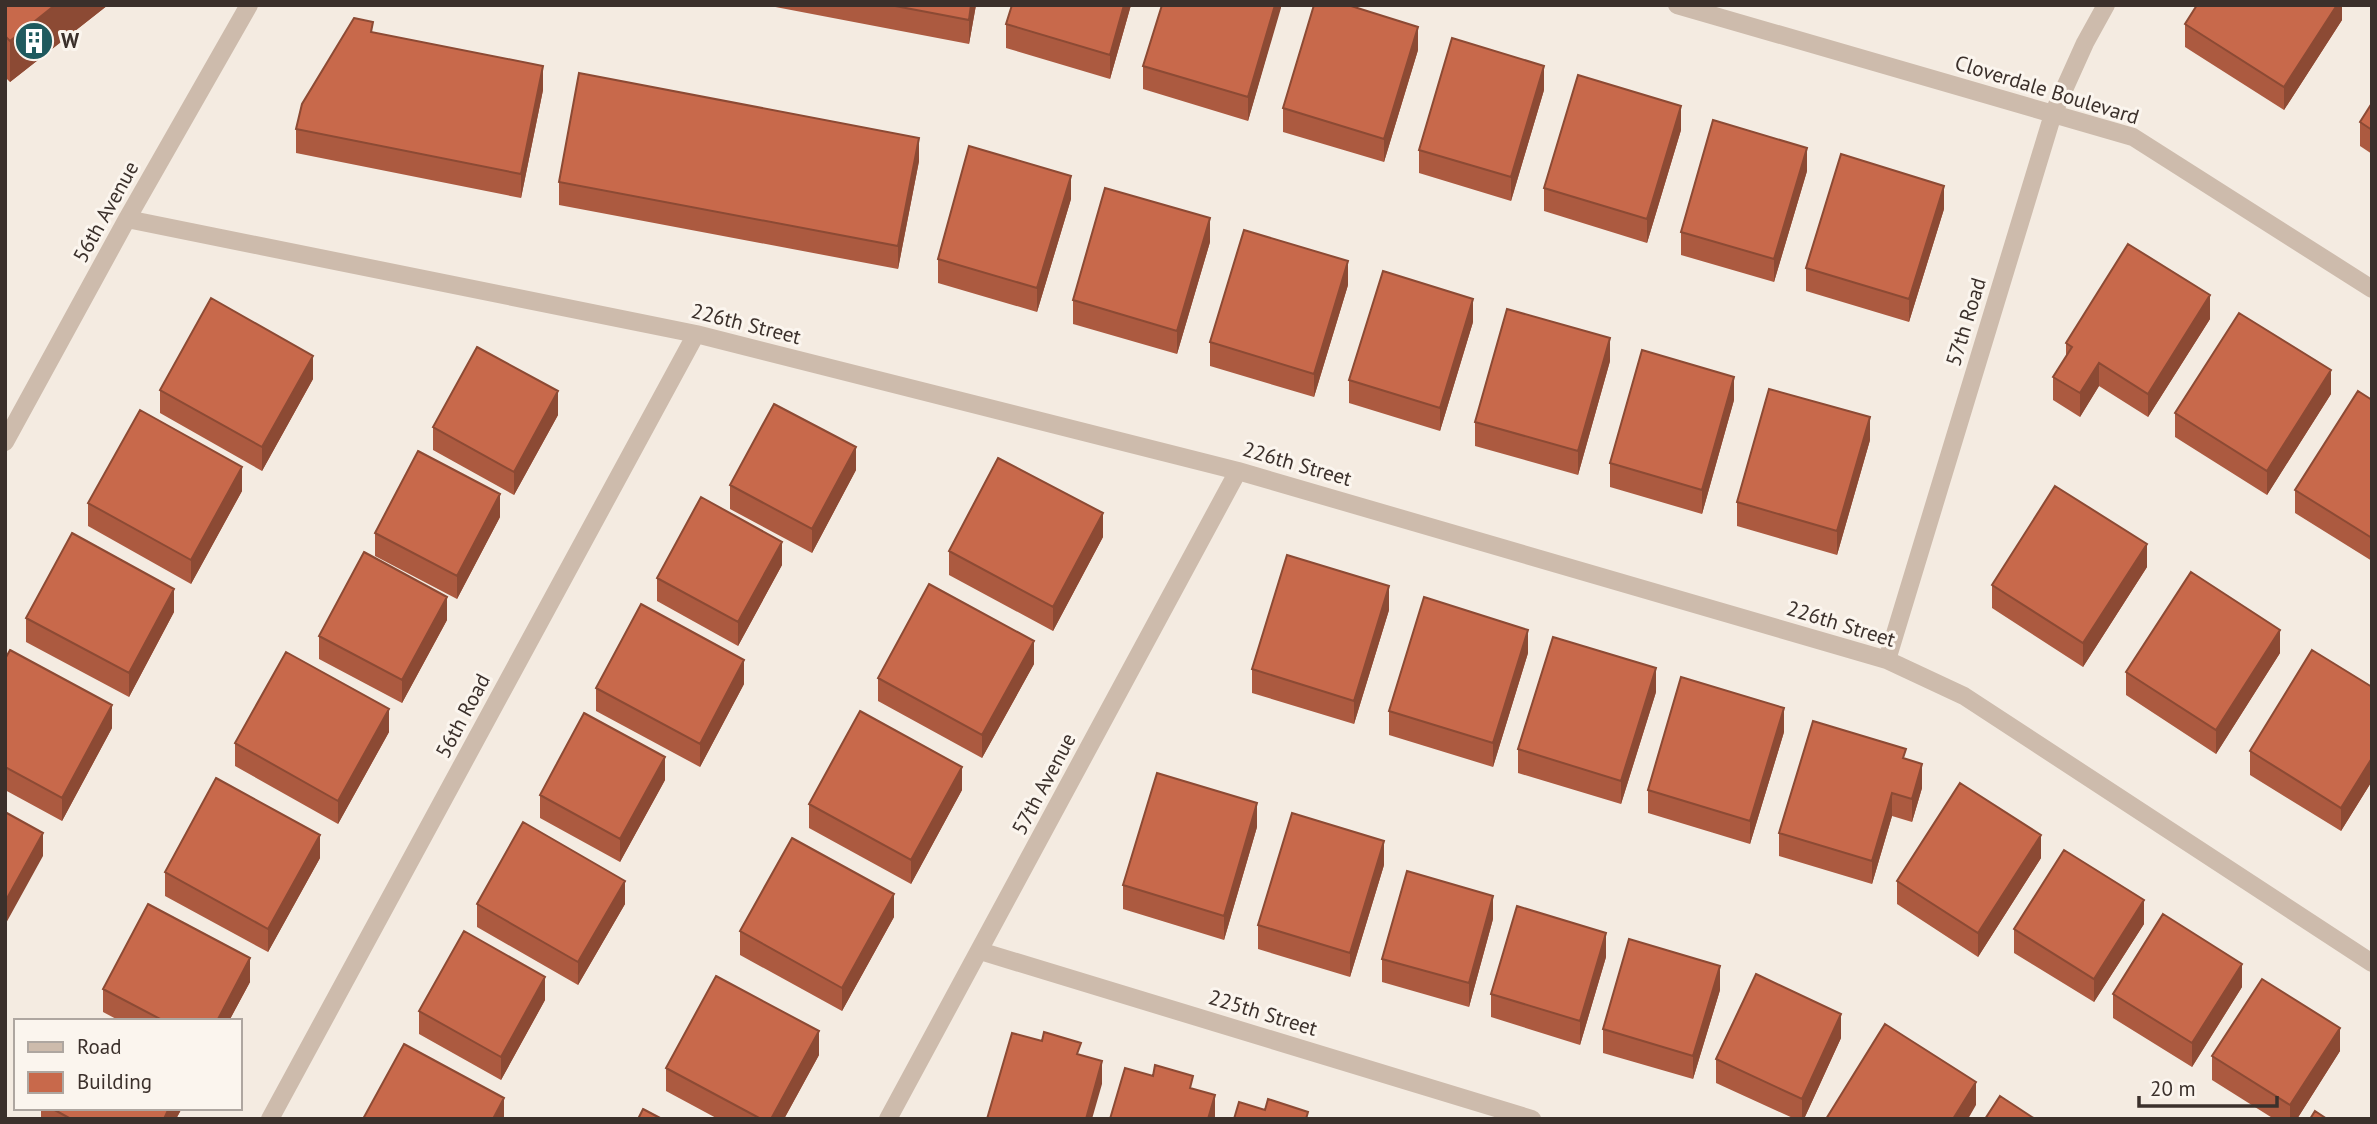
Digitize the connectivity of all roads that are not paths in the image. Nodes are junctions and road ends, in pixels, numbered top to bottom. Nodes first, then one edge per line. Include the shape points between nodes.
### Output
1 (249, 5) edge
2 (1677, 5) edge
3 (2106, 5) edge
4 (2053, 114) junction
5 (127, 219) junction
6 (2372, 289) edge
7 (696, 334) junction
8 (5, 442) edge
9 (1238, 471) junction
10 (1887, 660) junction
11 (980, 951) junction
12 (2372, 963) edge
13 (270, 1119) edge
14 (888, 1119) edge
15 (1532, 1119) edge

1 - 5 street, 56th Avenue
2 - 4 street, Cloverdale Boulevard
3 - 4 street, 57th Road
4 - 6 street, Cloverdale Boulevard via 2133,137
4 - 10 street, 57th Road
5 - 7 street, 226th Street
5 - 8 street, 56th Avenue
7 - 9 street, 226th Street
7 - 13 street, 56th Road
9 - 10 street, 226th Street
9 - 11 street, 57th Avenue
10 - 12 street, 226th Street via 1964,696
11 - 14 street, 57th Avenue
11 - 15 street, 225th Street

